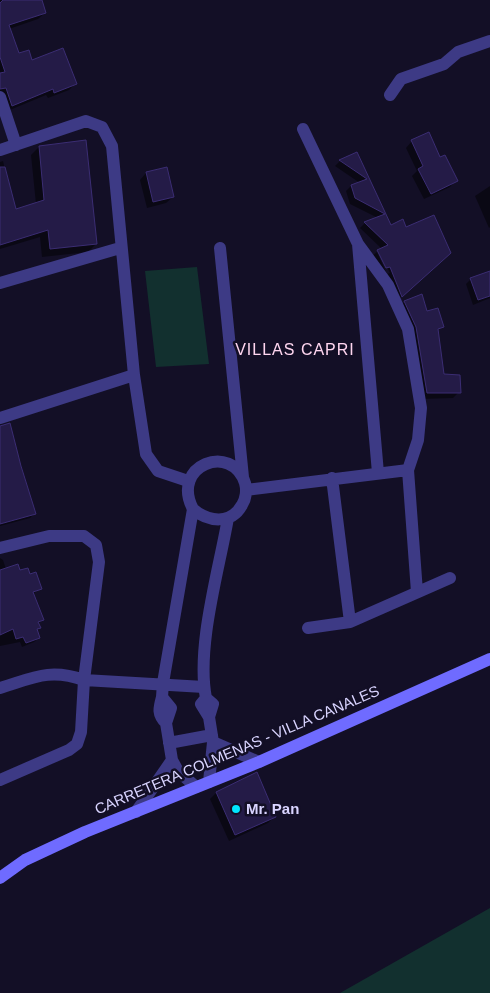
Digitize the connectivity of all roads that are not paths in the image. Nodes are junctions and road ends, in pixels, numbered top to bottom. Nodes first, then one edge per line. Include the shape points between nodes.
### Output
1 (490, 40) edge
2 (390, 95) dead end
3 (0, 97) edge
4 (303, 129) dead end
5 (16, 145) junction
6 (0, 150) edge
7 (358, 244) junction
8 (120, 248) junction
9 (220, 248) dead end
10 (0, 283) edge
11 (134, 376) junction
12 (0, 418) edge
13 (408, 470) junction
14 (378, 473) junction
15 (243, 477) junction
16 (332, 478) junction
17 (188, 481) junction
18 (246, 490) junction
19 (193, 509) junction
20 (228, 518) junction
21 (0, 548) edge
22 (450, 578) dead end
23 (418, 592) junction
24 (350, 622) junction
25 (308, 628) dead end
26 (490, 659) edge
27 (84, 680) junction
28 (163, 683) junction
29 (0, 688) edge
30 (205, 692) junction
31 (212, 739) junction
32 (169, 743) junction
33 (172, 760) junction
34 (258, 762) junction
35 (0, 780) edge
36 (209, 782) junction
37 (196, 787) junction
38 (136, 812) junction
39 (0, 878) edge

1 - 2 street via 458,52 444,64 401,79
3 - 5 street
4 - 7 street
5 - 6 street
5 - 8 street via 86,121 102,127 112,146
7 - 13 street via 388,285 408,329 421,408 418,440
7 - 14 street
8 - 10 street
8 - 11 street
9 - 15 street
11 - 12 street
11 - 17 street via 150,463 158,471
13 - 14 street
13 - 23 street
14 - 16 street
15 - 17 street via 237,469 219,461 201,466
15 - 18 street
16 - 18 street
16 - 24 street
17 - 19 street via 187,490
18 - 20 street via 243,505
19 - 20 street via 209,519
19 - 28 street
20 - 30 street via 206,637
21 - 27 street via 49,536 84,536 96,545 99,562
22 - 23 street
23 - 24 street
24 - 25 street
26 - 34 street, CARRETERA COLMENAS - VILLA CANALES
27 - 28 street
27 - 29 street via 50,672
27 - 35 street via 81,732 77,744
28 - 30 street
28 - 32 street via 162,697 171,708 166,723
30 - 31 street via 213,704 209,717
31 - 32 street
31 - 34 street
31 - 36 street
32 - 33 street
33 - 37 street via 178,771
33 - 38 street
34 - 36 street, CARRETERA COLMENAS - VILLA CANALES
36 - 37 street, CARRETERA COLMENAS - VILLA CANALES
37 - 38 street, CARRETERA COLMENAS - VILLA CANALES
38 - 39 street, CARRETERA COLMENAS - VILLA CANALES via 47,849

